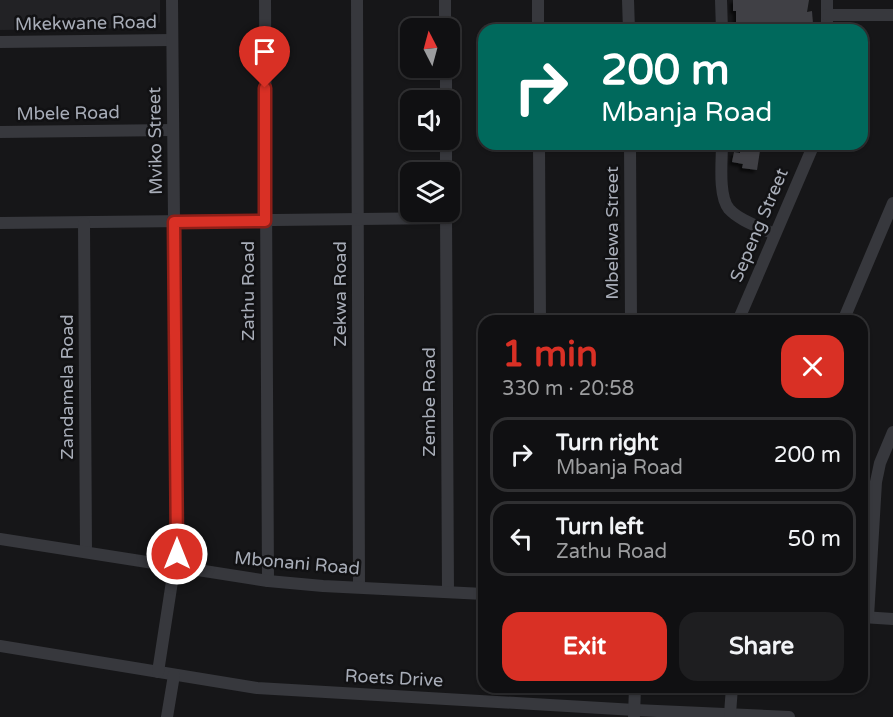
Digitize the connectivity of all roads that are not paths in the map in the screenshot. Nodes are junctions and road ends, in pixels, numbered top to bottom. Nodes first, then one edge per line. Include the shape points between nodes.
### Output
1 (172, 0) edge
2 (265, 0) edge
3 (357, 0) edge
4 (445, 0) edge
5 (538, 0) edge
6 (628, 0) edge
7 (721, 0) edge
8 (827, 0) edge
9 (827, 15) junction
10 (893, 15) edge
11 (445, 18) edge
12 (538, 24) edge
13 (629, 24) edge
14 (722, 24) edge
15 (827, 24) edge
16 (172, 40) junction
17 (0, 42) edge
18 (173, 130) junction
19 (0, 132) edge
20 (539, 150) edge
21 (630, 150) edge
22 (722, 150) edge
23 (811, 150) edge
24 (893, 203) edge
25 (400, 218) edge
26 (357, 220) junction
27 (265, 221) junction
28 (84, 222) junction
29 (174, 222) junction
30 (446, 222) edge
31 (0, 223) edge
32 (774, 234) junction
33 (540, 315) edge
34 (631, 315) edge
35 (744, 315) edge
36 (846, 315) edge
37 (893, 432) edge
38 (0, 539) edge
39 (86, 551) junction
40 (175, 567) junction
41 (868, 580) edge
42 (268, 581) junction
43 (358, 588) junction
44 (448, 592) junction
45 (478, 594) edge
46 (868, 617) edge
47 (893, 618) edge
48 (0, 646) edge
49 (158, 672) junction
50 (174, 675) junction
51 (635, 693) edge
52 (732, 693) edge
53 (634, 714) edge
54 (730, 714) junction
55 (167, 717) edge
56 (789, 717) edge

1 - 16 street, Mviko Street
2 - 27 street, Zathu Road
3 - 26 street, Zekwa Road
4 - 11 street
5 - 12 street
6 - 13 street
7 - 14 street
8 - 9 street
9 - 10 street
9 - 15 street
16 - 17 street, Mkekwane Road
16 - 18 street, Mviko Street
18 - 19 street, Mbele Road
18 - 29 street, Mviko Street
20 - 33 street
21 - 34 street, Mbelewa Street
22 - 32 street via 726,205 743,219
23 - 32 street, Sepeng Street
24 - 36 street
25 - 26 street
26 - 27 street
26 - 43 street, Zekwa Road
27 - 29 street
27 - 42 street, Zathu Road
28 - 29 street
28 - 31 street
28 - 39 street, Zandamela Road
29 - 40 street, Mviko Street
30 - 44 street, Zembe Road
32 - 35 street, Sepeng Street
37 - 41 street via 876,482
38 - 39 street, Mbonani Road
39 - 40 street, Mbonani Road
40 - 42 street, Mbonani Road
40 - 49 street, Mviko Street
42 - 43 street, Mbonani Road
43 - 44 street, Mbonani Road
44 - 45 street, Mbonani Road
46 - 47 street
48 - 49 street, Roets Drive
49 - 50 street, Roets Drive
50 - 53 street, Roets Drive via 285,691
50 - 55 street
51 - 53 street
52 - 54 street
53 - 54 street, Roets Drive
54 - 56 street, Roets Drive

